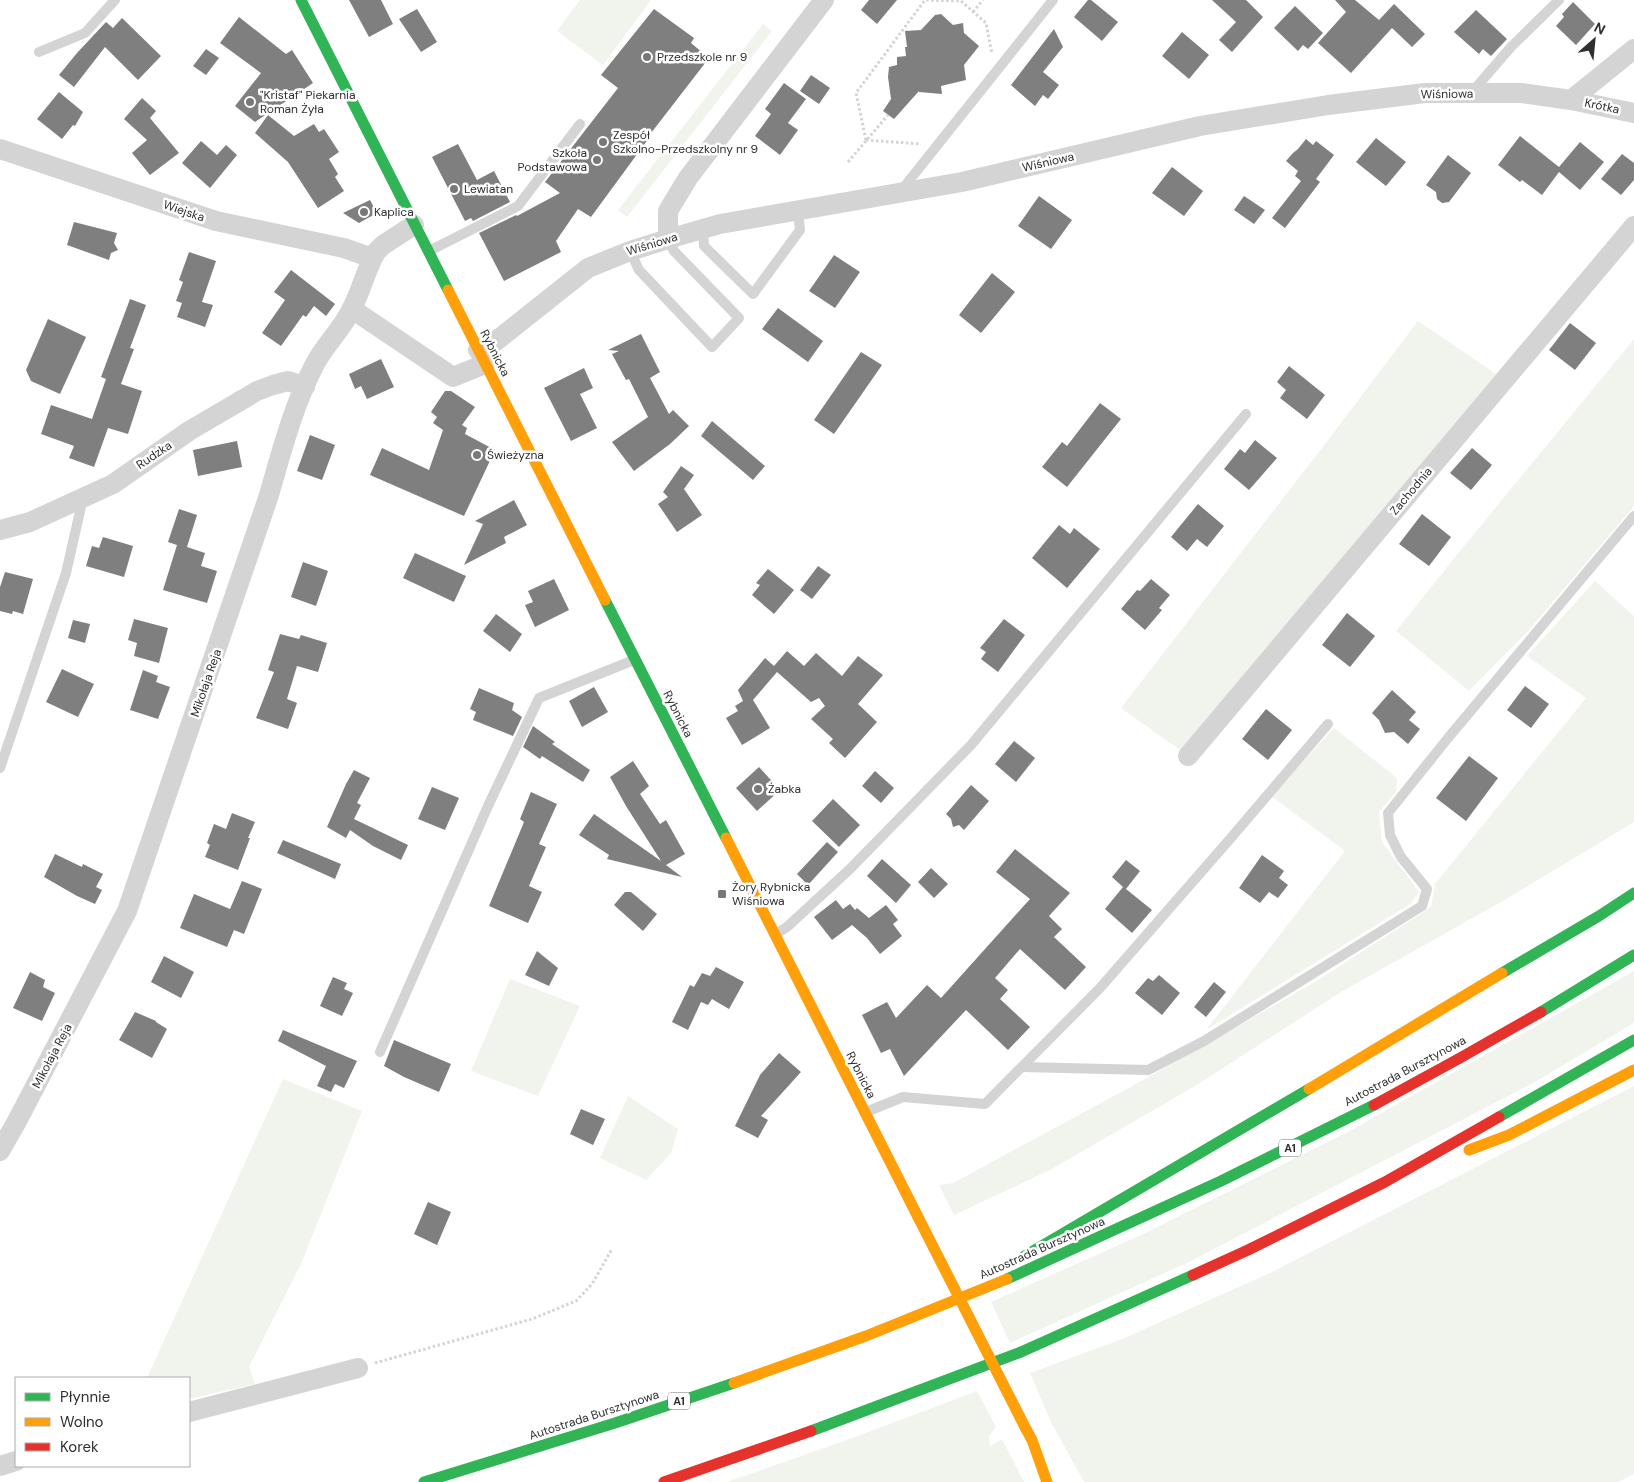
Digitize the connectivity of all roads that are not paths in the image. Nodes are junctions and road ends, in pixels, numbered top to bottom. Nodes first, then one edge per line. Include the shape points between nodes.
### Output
1 (115, 0) edge
2 (301, 0) edge
3 (824, 0) edge
4 (1053, 0) edge
5 (1559, 0) edge
6 (1634, 49) edge
7 (39, 52) dead end
8 (1472, 93) junction
9 (1571, 100) junction
10 (1634, 113) edge
11 (580, 124) dead end
12 (0, 149) edge
13 (898, 194) junction
14 (798, 210) junction
15 (414, 225) junction
16 (1634, 226) edge
17 (703, 229) junction
18 (668, 239) junction
19 (630, 251) junction
20 (428, 252) junction
21 (372, 258) junction
22 (352, 310) junction
23 (482, 357) junction
24 (305, 387) junction
25 (1246, 414) dead end
26 (84, 497) junction
27 (1634, 516) edge
28 (0, 530) edge
29 (635, 659) junction
30 (1328, 724) dead end
31 (1188, 756) dead end
32 (0, 768) edge
33 (1634, 893) edge
34 (775, 935) junction
35 (1634, 955) edge
36 (1634, 1040) edge
37 (380, 1052) dead end
38 (1022, 1067) junction
39 (1634, 1070) edge
40 (865, 1112) junction
41 (0, 1151) edge
42 (1385, 1182) junction
43 (1016, 1260) dead end
44 (999, 1270) dead end
45 (931, 1311) junction
46 (358, 1368) road end
47 (190, 1412) edge
48 (1032, 1440) junction
49 (15, 1461) edge
50 (0, 1466) edge
51 (1056, 1468) dead end
52 (424, 1482) edge
53 (664, 1482) edge
54 (1047, 1482) edge

1 - 7 lane via 84,33
2 - 15 main road, Rybnicka
3 - 18 street via 688,178 668,211
4 - 13 lane
5 - 8 lane via 1511,47
6 - 9 street
8 - 9 street, Wiśniowa via 1521,93
8 - 13 street, Wiśniowa via 1415,94 1200,126
9 - 10 street, Krótka
11 - 20 lane via 518,206
12 - 21 street, Wiejska via 216,222 344,248
13 - 14 street, Wiśniowa
14 - 17 street, Wiśniowa
14 - 17 lane via 800,230 752,294 704,246
15 - 20 main road, Rybnicka
15 - 21 street, Mikołaja Reja via 382,245
16 - 31 street, Zachodnia
17 - 18 street, Wiśniowa
18 - 19 street, Wiśniowa
18 - 19 lane via 674,251 739,318 712,347 639,270
19 - 23 street, Wiśniowa via 588,268 496,340
20 - 23 main road, Rybnicka
21 - 22 street, Mikołaja Reja
22 - 23 street, Wiśniowa via 453,377
22 - 24 street, Mikołaja Reja via 322,352
23 - 29 main road, Rybnicka
24 - 26 street, Rudzka via 288,381 257,391 189,431 113,484
24 - 41 street, Mikołaja Reja via 127,911
25 - 34 lane via 971,745 851,868
26 - 28 street, Rudzka via 30,522
26 - 32 lane via 66,573
27 - 38 lane via 1388,813 1390,835 1401,857 1427,889 1422,906 1204,1040 1148,1070
29 - 34 main road, Rybnicka
29 - 37 lane via 539,698
30 - 38 lane via 1100,988
33 - 43 main road via 1273,1111
34 - 40 main road, Rybnicka
35 - 45 main road, Autostrada Bursztynowa / A1 via 1455,1061 1312,1137 1069,1252
36 - 42 main road
38 - 40 lane via 985,1104 903,1097
39 - 42 main road via 1509,1135
40 - 48 main road, Rybnicka, bridge
42 - 53 main road via 1239,1254 1021,1352 824,1427
44 - 45 main road
45 - 52 main road, Autostrada Bursztynowa / A1 via 675,1403
46 - 47 street
48 - 51 main road, Rybnicka
48 - 54 main road, Rybnicka
49 - 50 street

